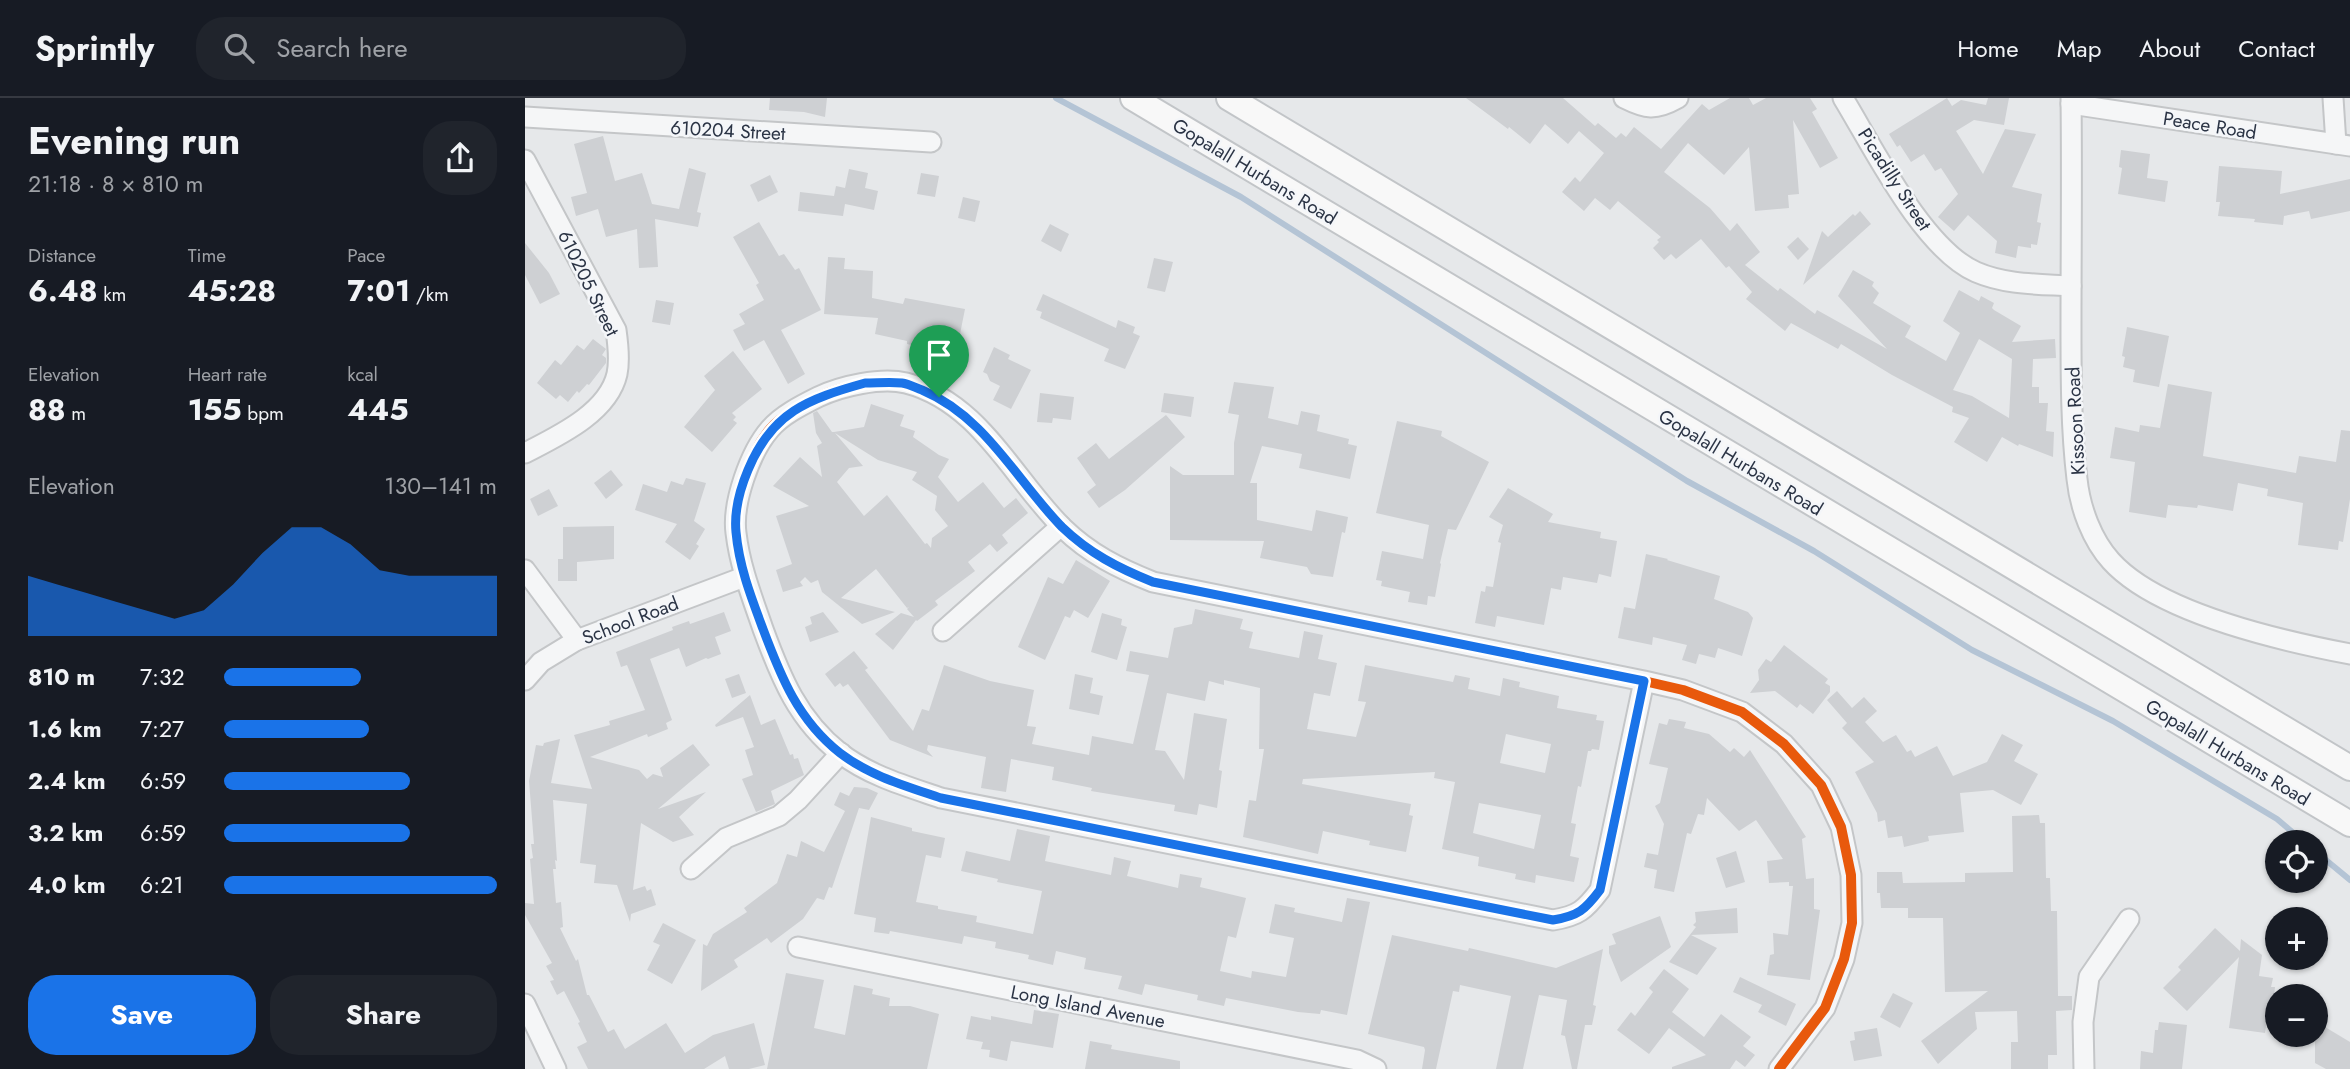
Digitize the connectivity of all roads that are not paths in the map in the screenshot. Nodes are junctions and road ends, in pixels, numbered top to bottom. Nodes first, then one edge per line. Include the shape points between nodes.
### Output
1 (1133, 98) edge
2 (1229, 98) edge
3 (1624, 98) edge
4 (1678, 98) edge
5 (1843, 98) edge
6 (2333, 98) edge
7 (2071, 101) edge
8 (525, 117) edge
9 (931, 142) dead end
10 (2343, 145) edge
11 (525, 160) edge
12 (2071, 286) junction
13 (525, 453) edge
14 (1061, 526) junction
15 (525, 570) edge
16 (744, 577) junction
17 (943, 631) dead end
18 (577, 640) junction
19 (2350, 654) edge
20 (525, 680) edge
21 (1644, 681) junction
22 (841, 753) junction
23 (2350, 768) edge
24 (2350, 824) edge
25 (691, 869) dead end
26 (2129, 919) dead end
27 (798, 947) dead end
28 (525, 1004) edge
29 (1788, 1066) edge
30 (556, 1069) edge
31 (1376, 1069) edge
32 (2084, 1069) edge

1 - 24 main road, Gopalall Hurbans Road
2 - 23 main road
3 - 4 street via 1644,108
5 - 12 street, Picadilly Street via 1917,219 1945,251 1974,271 2004,281
6 - 10 street
7 - 10 street, Peace Road
7 - 12 street, Kissoon Road
8 - 9 street, 610204 Street
11 - 13 street, 610205 Street via 616,330 619,352 617,375 599,407
12 - 19 street, Kissoon Road via 2077,481 2090,529 2111,561 2143,588 2181,606 2288,641
14 - 16 street via 972,421 939,397 905,383 865,383 825,394 770,429 739,492 736,530
14 - 17 street
14 - 21 street via 1116,568 1153,582
15 - 18 street
16 - 18 street, School Road
16 - 22 street via 791,698
18 - 20 street, School Road via 541,662
21 - 22 street via 1600,890 1573,917 1553,920 941,798 881,778
21 - 29 street via 1742,712 1784,744 1821,785 1840,827 1852,899 1845,959 1825,1008
22 - 25 street via 779,816 726,838
26 - 32 street via 2089,977 2083,1022
27 - 31 street, Long Island Avenue via 1357,1060
28 - 30 street

